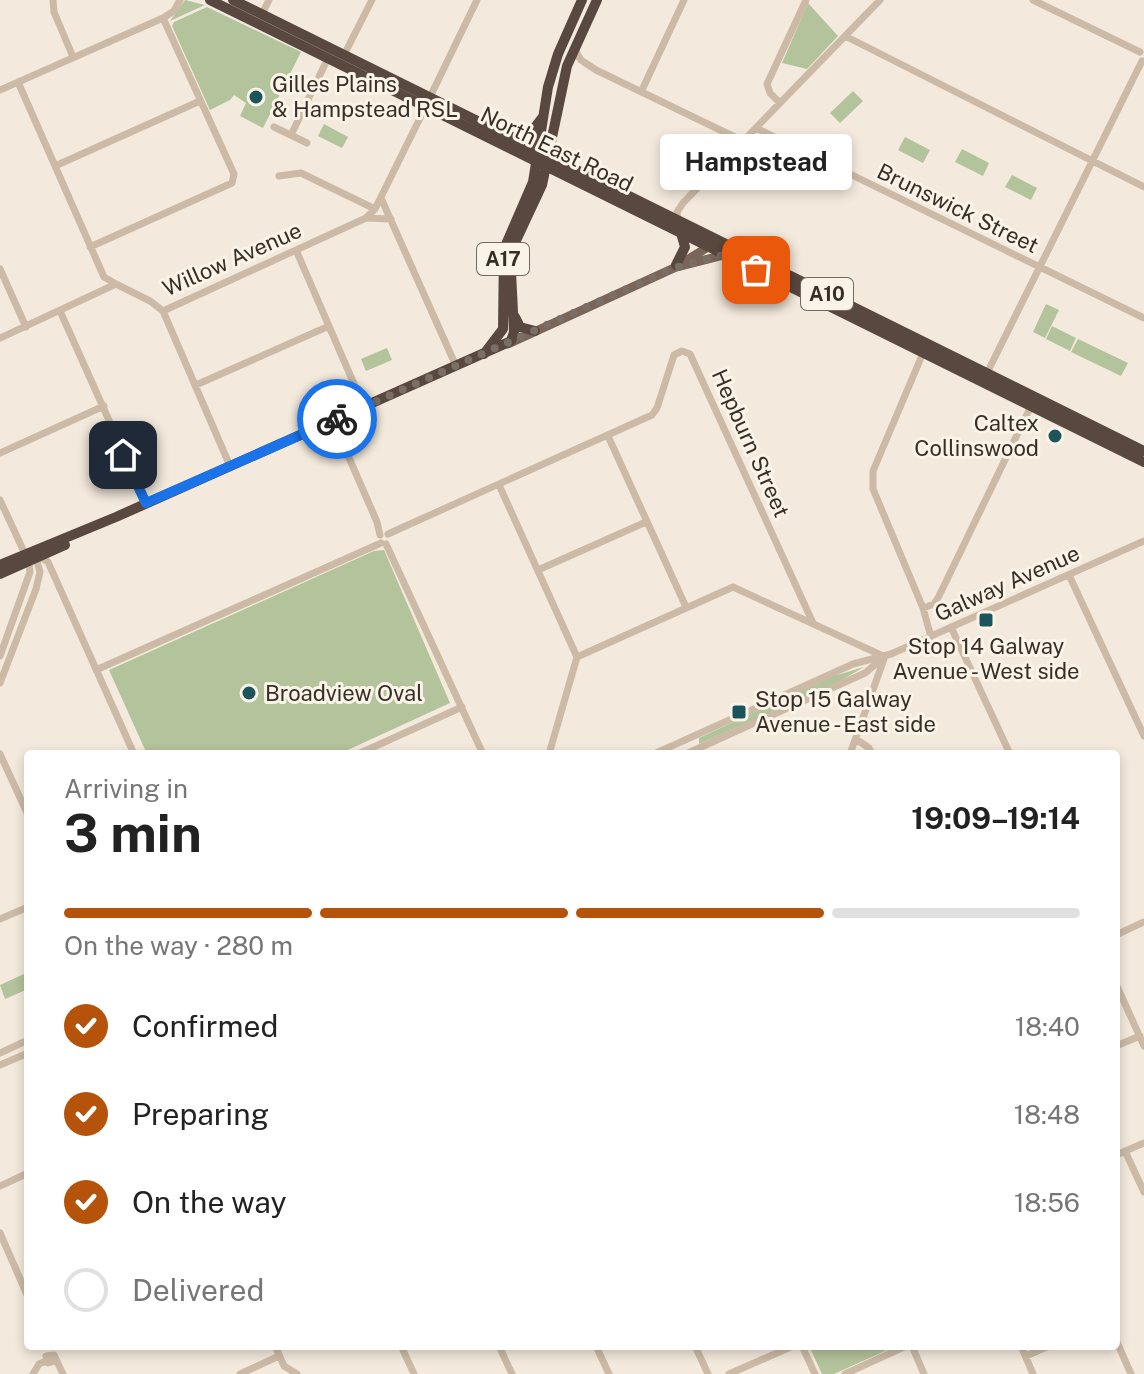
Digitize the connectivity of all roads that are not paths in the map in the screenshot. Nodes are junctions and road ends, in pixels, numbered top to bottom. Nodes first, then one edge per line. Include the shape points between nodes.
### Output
1 (53, 0) edge
2 (180, 0) edge
3 (210, 0) edge
4 (233, 0) edge
5 (269, 0) edge
6 (372, 0) edge
7 (477, 0) edge
8 (582, 0) edge
9 (597, 0) edge
10 (684, 0) edge
11 (805, 0) edge
12 (880, 0) edge
13 (1033, 0) edge
14 (163, 18) junction
15 (260, 19) junction
16 (845, 36) junction
17 (574, 49) junction
18 (1143, 56) edge
19 (73, 57) junction
20 (337, 59) junction
21 (18, 82) junction
22 (0, 90) edge
23 (642, 90) junction
24 (200, 101) junction
25 (428, 102) junction
26 (780, 103) junction
27 (542, 117) junction
28 (274, 127) dead end
29 (756, 128) junction
30 (291, 135) junction
31 (505, 136) junction
32 (743, 141) junction
33 (307, 143) dead end
34 (542, 160) junction
35 (1091, 162) junction
36 (55, 166) junction
37 (279, 176) dead end
38 (1144, 187) edge
39 (381, 198) junction
40 (375, 209) junction
41 (366, 218) junction
42 (391, 219) junction
43 (678, 221) junction
44 (681, 233) junction
45 (90, 247) junction
46 (708, 247) junction
47 (296, 250) junction
48 (725, 250) junction
49 (675, 266) junction
50 (1039, 268) junction
51 (0, 269) edge
52 (116, 284) junction
53 (60, 311) junction
54 (163, 311) junction
55 (513, 311) junction
56 (1144, 318) edge
57 (329, 326) junction
58 (26, 327) junction
59 (535, 331) junction
60 (0, 338) edge
61 (508, 344) junction
62 (923, 353) junction
63 (483, 355) junction
64 (456, 366) junction
65 (984, 378) junction
66 (196, 385) junction
67 (104, 406) junction
68 (1031, 406) junction
69 (364, 407) junction
70 (333, 421) junction
71 (608, 436) junction
72 (1144, 451) edge
73 (0, 453) edge
74 (1144, 462) edge
75 (230, 466) junction
76 (499, 485) junction
77 (0, 500) edge
78 (146, 503) junction
79 (646, 522) junction
80 (386, 537) junction
81 (1144, 541) edge
82 (34, 555) junction
83 (0, 565) edge
84 (538, 570) junction
85 (0, 574) edge
86 (1069, 575) junction
87 (686, 607) junction
88 (923, 608) junction
89 (813, 623) junction
90 (951, 627) junction
91 (931, 637) junction
92 (0, 656) edge
93 (577, 657) junction
94 (885, 657) junction
95 (96, 670) junction
96 (0, 683) edge
97 (462, 707) junction
98 (1144, 736) edge
99 (856, 739) junction
100 (132, 750) edge
101 (367, 750) edge
102 (481, 750) edge
103 (550, 750) edge
104 (663, 750) edge
105 (695, 750) edge
106 (852, 750) edge
107 (870, 750) edge
108 (1008, 750) edge
109 (0, 754) edge
110 (24, 806) edge
111 (24, 909) edge
112 (0, 919) edge
113 (1144, 922) edge
114 (1120, 933) edge
115 (1120, 993) edge
116 (1140, 1036) junction
117 (24, 1042) edge
118 (1120, 1044) edge
119 (1144, 1046) edge
120 (0, 1053) edge
121 (24, 1055) edge
122 (0, 1065) edge
123 (1144, 1143) edge
124 (1125, 1151) junction
125 (1120, 1153) edge
126 (24, 1175) edge
127 (0, 1186) edge
128 (1144, 1192) edge
129 (0, 1233) edge
130 (24, 1288) edge
131 (1120, 1349) edge
132 (277, 1350) edge
133 (403, 1350) edge
134 (501, 1350) edge
135 (598, 1350) edge
136 (697, 1350) edge
137 (784, 1350) edge
138 (804, 1350) edge
139 (900, 1350) edge
140 (911, 1350) edge
141 (1023, 1350) edge
142 (1040, 1350) edge
143 (279, 1356) junction
144 (1026, 1356) junction
145 (52, 1357) edge
146 (33, 1374) edge
147 (45, 1374) edge
148 (63, 1374) edge
149 (240, 1374) edge
150 (297, 1374) edge
151 (414, 1374) edge
152 (512, 1374) edge
153 (609, 1374) edge
154 (708, 1374) edge
155 (729, 1374) edge
156 (815, 1374) edge
157 (845, 1374) edge
158 (924, 1374) edge
159 (1033, 1374) edge
160 (1131, 1374) edge

1 - 19 street
2 - 14 street
3 - 15 highway, North East Road / A10
4 - 15 highway, North East Road / A10
5 - 15 street
6 - 20 street
7 - 25 street, Willow Avenue
8 - 27 highway, A17 via 558,54
9 - 17 highway, A17
10 - 23 street
11 - 26 street via 767,84
12 - 16 street
13 - 18 street
14 - 19 street
14 - 24 street
15 - 20 highway, North East Road / A10
16 - 26 street
16 - 35 street
17 - 23 street via 596,70
17 - 34 highway, A17
18 - 35 street
19 - 21 street
20 - 25 highway, North East Road / A10
20 - 30 street
21 - 22 street
21 - 36 street
23 - 32 street
24 - 36 street
24 - 45 street via 234,174 232,183
25 - 31 highway, North East Road / A10
25 - 34 highway, North East Road / A10
25 - 39 street, Willow Avenue
26 - 29 street
27 - 31 highway via 525,138
27 - 34 highway, A17
28 - 30 street
29 - 32 street
29 - 50 street, Brunswick Street
30 - 33 street
31 - 34 highway, North East Road / A10
32 - 43 street via 679,207
34 - 43 highway, North East Road / A10
34 - 44 highway, North East Road / A10
34 - 55 highway, A17 via 542,185 513,247
34 - 63 highway, A17 via 504,249 503,329
35 - 38 street
35 - 50 street
36 - 45 street
37 - 40 street via 301,173
39 - 40 street, Willow Avenue
39 - 42 street
40 - 41 street, Willow Avenue
41 - 42 street
41 - 47 street, Willow Avenue
42 - 64 street
43 - 48 highway, North East Road / A10
44 - 46 highway, North East Road / A10
44 - 49 highway via 685,247
45 - 52 street via 104,277
46 - 48 highway
46 - 49 main road
47 - 54 street, Willow Avenue
47 - 57 street
48 - 49 main road
48 - 62 highway, North East Road / A10
48 - 65 highway, North East Road / A10
49 - 59 main road
50 - 56 street, Brunswick Street
50 - 65 street
51 - 58 street
52 - 53 street
52 - 54 street, Willow Avenue
53 - 58 street
53 - 67 street
54 - 66 street
55 - 59 highway via 520,327
55 - 61 highway, A17
57 - 66 street
57 - 69 street
58 - 60 street
59 - 61 main road
61 - 63 highway
62 - 65 highway, North East Road / A10
62 - 88 street via 873,471 873,489
63 - 64 highway
64 - 69 highway
65 - 68 highway, North East Road / A10
65 - 72 highway, North East Road / A10
66 - 75 street
67 - 73 street
67 - 78 street
68 - 74 highway, North East Road / A10
68 - 88 street via 939,596
69 - 70 highway
70 - 75 highway
70 - 80 street
71 - 76 street
71 - 79 street
71 - 89 street, Hepburn Street via 652,415 674,355 690,354
75 - 78 highway
76 - 80 street
76 - 84 street
77 - 82 street
78 - 82 highway
79 - 84 street
79 - 87 street
80 - 95 street
80 - 97 street
81 - 86 street, Galway Avenue
82 - 83 highway
82 - 85 highway
82 - 92 street
82 - 95 street via 48,562
82 - 96 street via 40,572 36,589
84 - 93 street
86 - 90 street, Galway Avenue
86 - 98 street
87 - 89 street via 733,587
87 - 93 street
88 - 91 street
89 - 94 street
90 - 91 street, Galway Avenue
90 - 108 street
91 - 94 street, Galway Avenue
93 - 103 street
94 - 99 street
94 - 104 street, Galway Avenue via 853,664
94 - 105 street, Galway Avenue via 865,673
95 - 100 street
97 - 101 street
97 - 102 street
99 - 106 street
99 - 107 street
109 - 110 street
111 - 112 street
113 - 114 street
115 - 116 street
116 - 118 street
116 - 119 street
117 - 120 street
121 - 122 street
123 - 124 street
124 - 125 street
124 - 128 street
126 - 127 street
129 - 130 street
131 - 160 street
132 - 143 street
133 - 151 street
134 - 152 street
135 - 153 street
136 - 154 street
137 - 155 street
138 - 156 street
139 - 157 street
140 - 158 street
141 - 144 street
142 - 144 street
143 - 149 street
143 - 150 street
144 - 159 street
145 - 146 street
145 - 147 street
145 - 148 street

